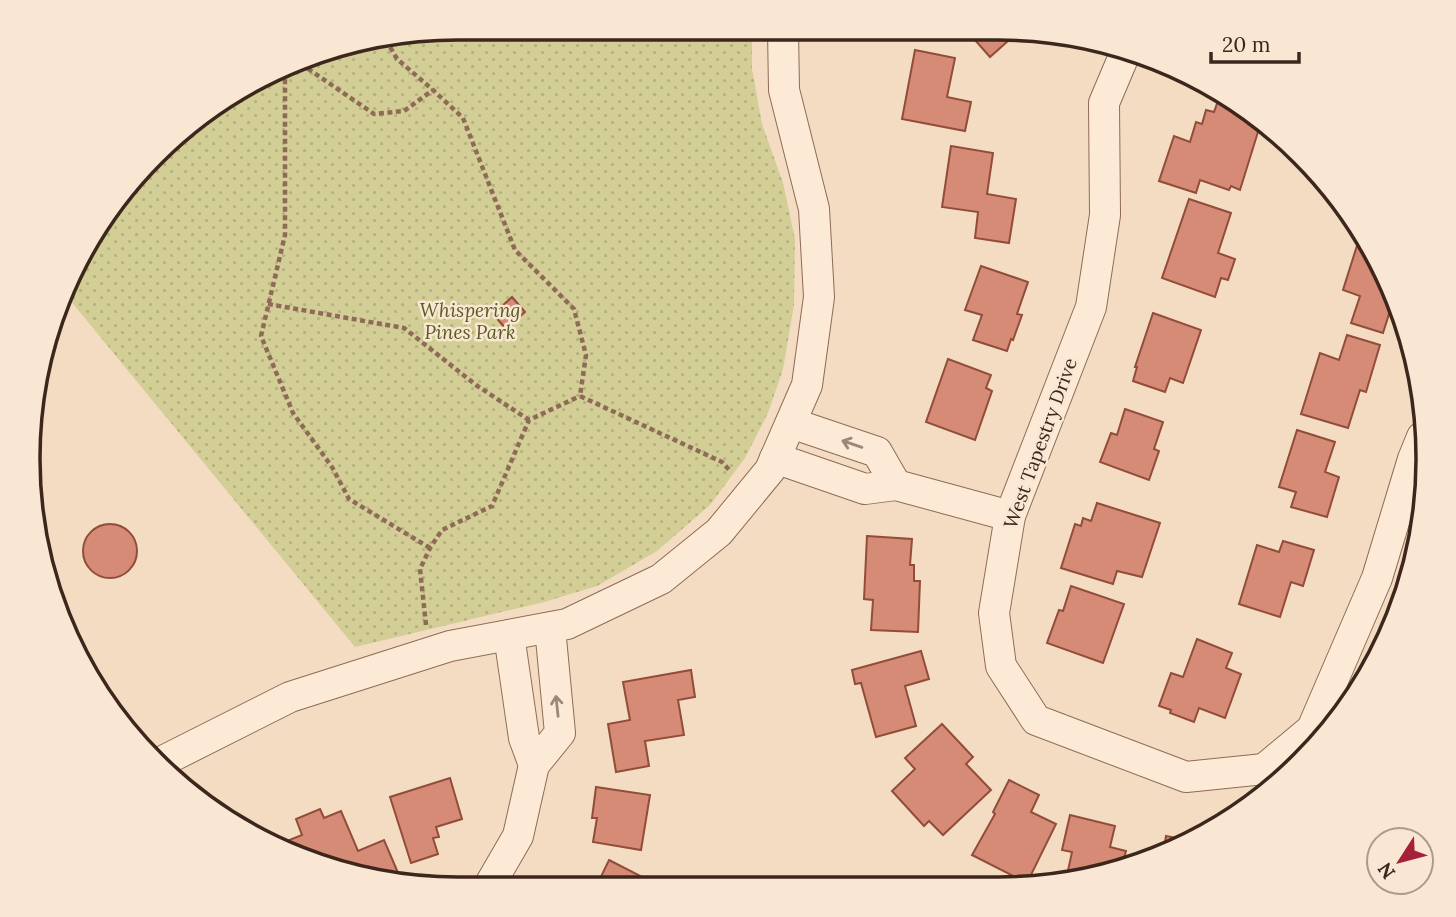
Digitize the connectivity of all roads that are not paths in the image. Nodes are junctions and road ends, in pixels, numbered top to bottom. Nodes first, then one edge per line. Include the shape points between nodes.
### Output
1 (783, 40) edge
2 (1122, 59) edge
3 (791, 423) junction
4 (1416, 452) edge
5 (775, 458) junction
6 (896, 485) junction
7 (1010, 516) junction
8 (550, 628) junction
9 (509, 635) junction
10 (168, 759) edge
11 (534, 765) junction
12 (1266, 776) edge
13 (494, 877) edge

1 - 3 street via 784,90 814,209 819,298 807,385
2 - 7 street, West Tapestry Drive via 1104,103 1105,215 1091,307
3 - 5 street
6 -> 3 street via 877,452
4 - 12 street via 1377,578 1312,729
5 - 6 street via 865,489
5 - 8 street via 719,532 661,579
6 - 7 street
7 - 12 street, West Tapestry Drive via 994,613 999,653 1001,666 1036,720 1186,776
8 - 9 street
11 -> 8 street via 560,733
9 - 10 street via 450,646 290,697
9 - 11 street via 524,738
11 - 13 street via 518,836

